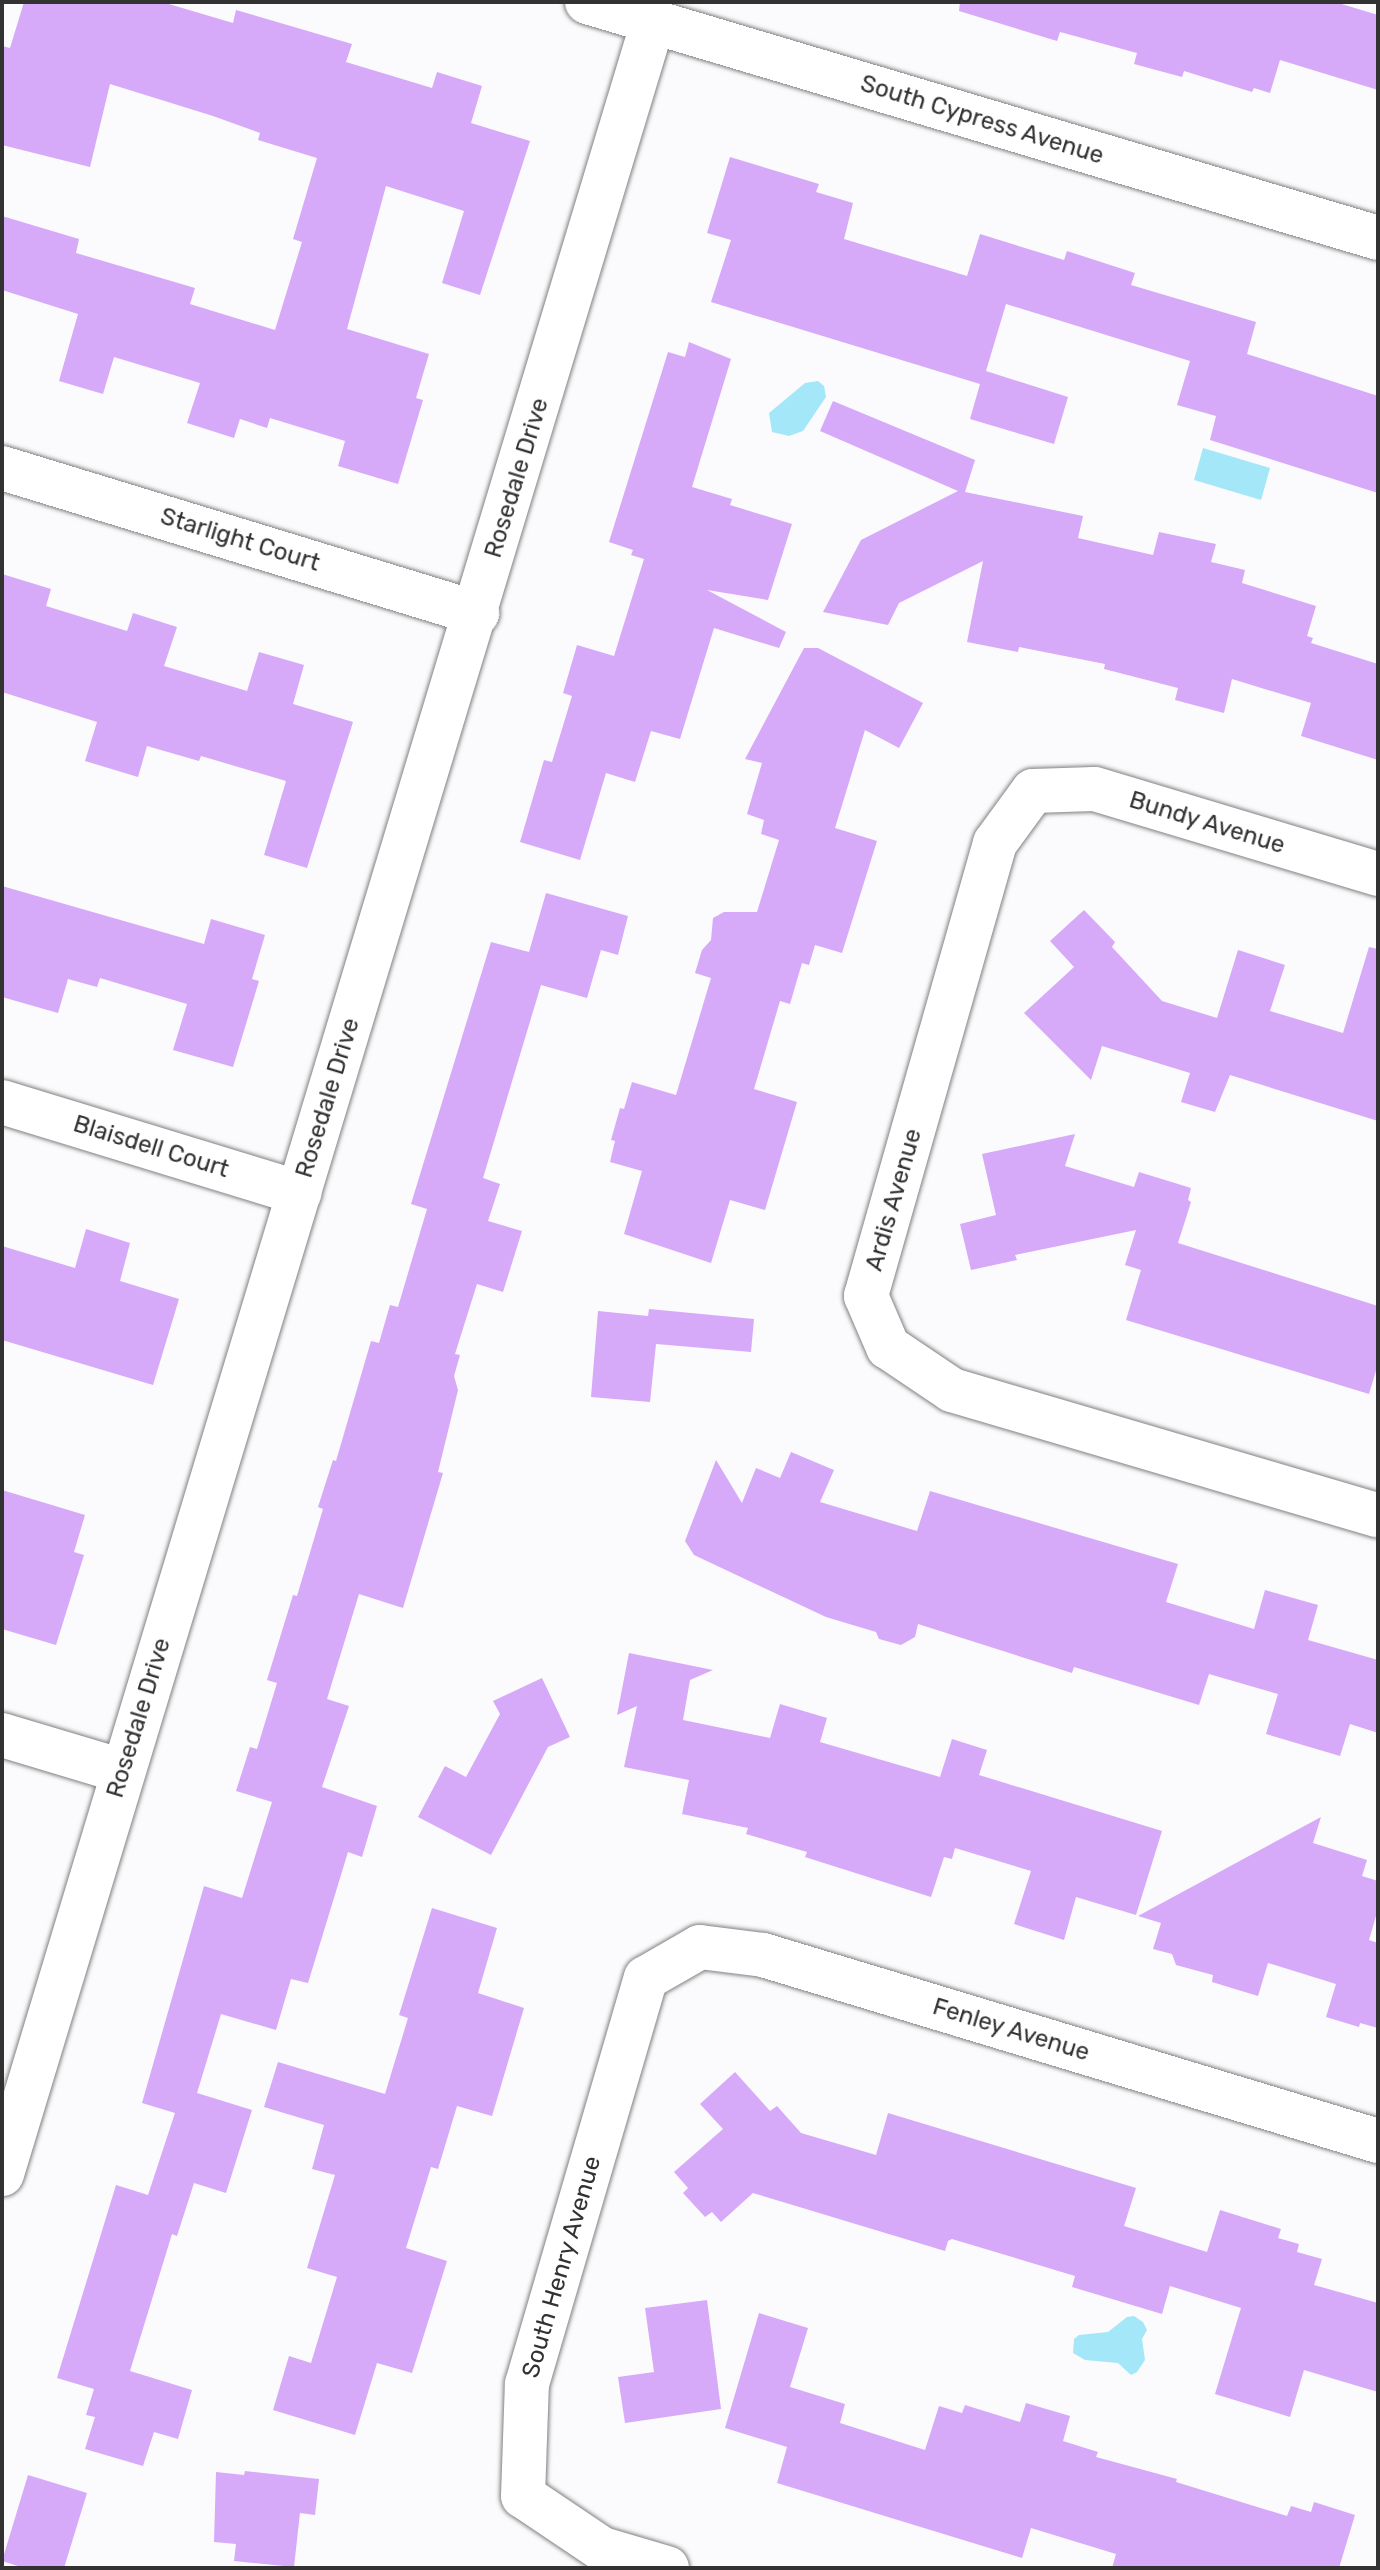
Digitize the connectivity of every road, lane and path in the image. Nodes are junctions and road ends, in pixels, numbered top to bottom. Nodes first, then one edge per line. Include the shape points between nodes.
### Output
1 (587, 2) edge
2 (653, 22) junction
3 (1378, 238) edge
4 (2, 468) edge
5 (477, 613) junction
6 (1033, 791) joint
7 (1378, 874) edge
8 (2, 1102) edge
9 (299, 1193) junction
10 (1378, 1515) edge
11 (2, 1735) edge
12 (122, 1771) junction
13 (646, 1978) joint
14 (1378, 2141) edge
15 (2, 2174) edge
16 (667, 2568) edge

1 - 2 street, South Cypress Avenue
2 - 3 street, South Cypress Avenue
2 - 5 street, Rosedale Drive
4 - 5 street, Starlight Court
5 - 9 street, Rosedale Drive
6 - 7 street, Bundy Avenue via 1094,789
6 - 10 street, Ardis Avenue via 995,843 866,1296 888,1347 952,1390
8 - 9 street, Blaisdell Court
9 - 12 street, Rosedale Drive
11 - 12 street
12 - 15 street, Rosedale Drive
13 - 14 street, Fenley Avenue via 700,1947 763,1955
13 - 16 street, South Henry Avenue via 527,2384 523,2496 602,2549

